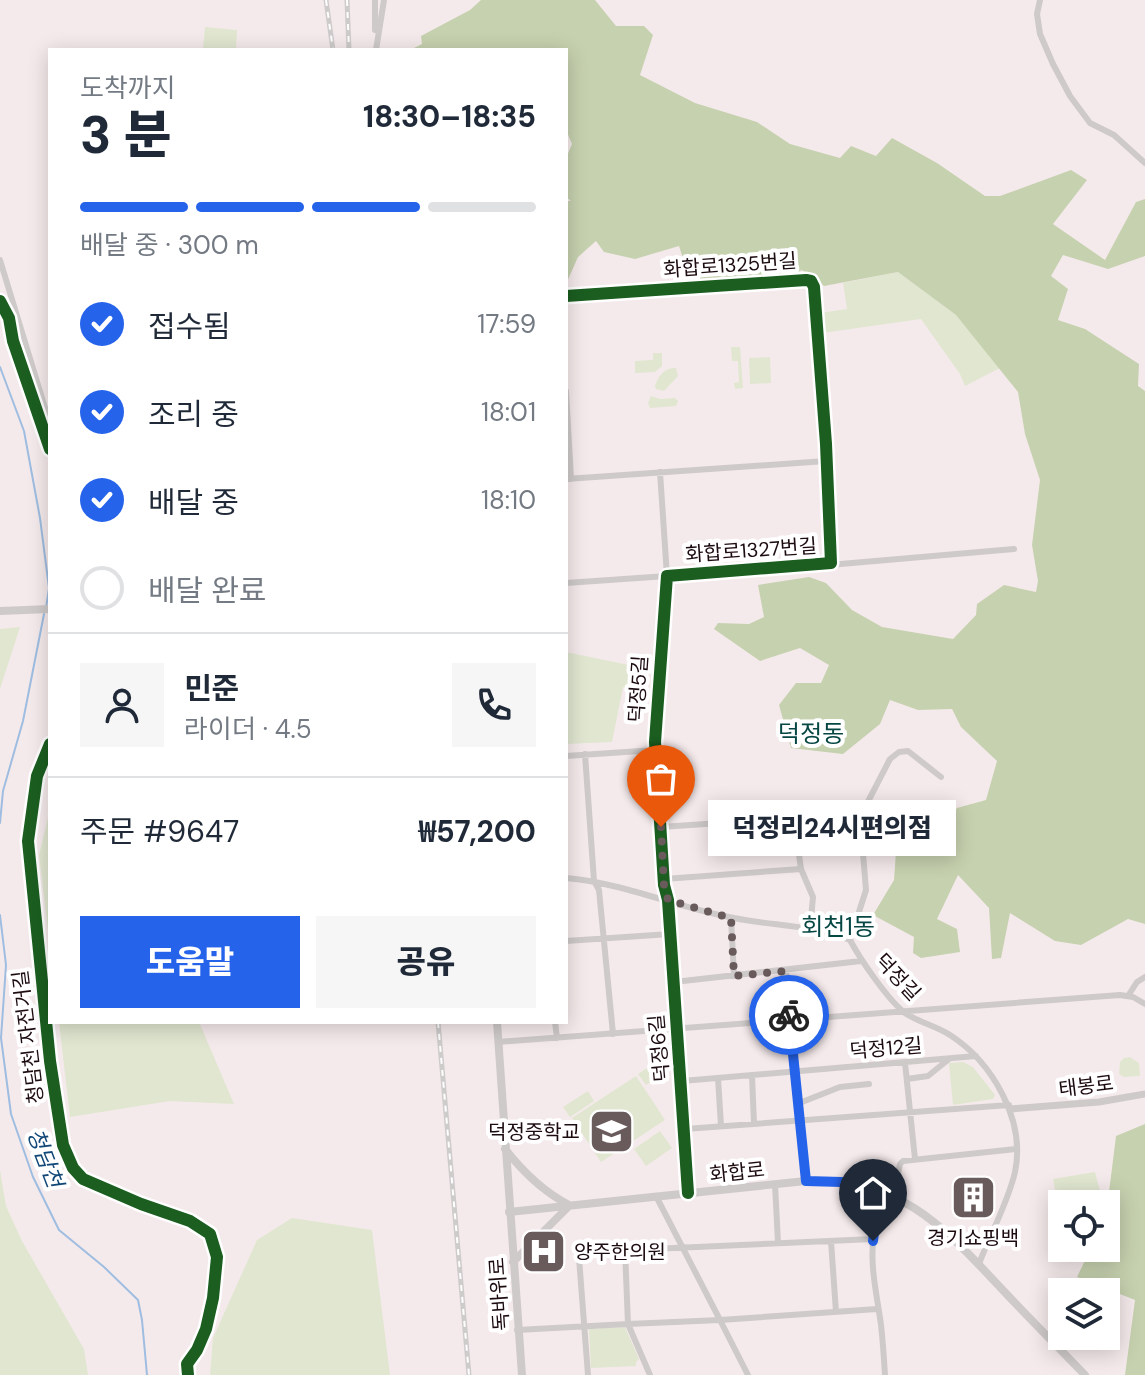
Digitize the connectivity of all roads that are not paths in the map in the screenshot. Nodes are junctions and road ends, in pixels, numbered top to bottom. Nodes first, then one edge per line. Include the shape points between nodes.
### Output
1 (375, 0) edge
2 (384, 0) edge
3 (1040, 0) edge
4 (375, 48) edge
5 (375, 48) edge
6 (1145, 163) edge
7 (0, 260) edge
8 (568, 296) edge
9 (48, 417) edge
10 (826, 461) junction
11 (660, 472) junction
12 (568, 479) edge
13 (1014, 549) dead end
14 (829, 565) junction
15 (667, 576) junction
16 (568, 583) edge
17 (48, 609) edge
18 (0, 611) edge
19 (655, 750) junction
20 (585, 754) junction
21 (568, 756) edge
22 (941, 777) dead end
23 (860, 817) junction
24 (794, 818) junction
25 (661, 827) junction
26 (801, 869) junction
27 (568, 878) edge
28 (664, 879) junction
29 (594, 881) junction
30 (668, 900) junction
31 (731, 918) junction
32 (810, 930) junction
33 (670, 934) junction
34 (603, 939) junction
35 (850, 940) junction
36 (568, 941) edge
37 (861, 961) junction
38 (786, 971) junction
39 (734, 976) junction
40 (1145, 977) edge
41 (674, 982) junction
42 (1128, 996) junction
43 (1145, 1004) edge
44 (936, 1011) junction
45 (905, 1013) junction
46 (790, 1022) junction
47 (497, 1024) edge
48 (555, 1024) edge
49 (935, 1026) junction
50 (677, 1030) junction
51 (613, 1034) junction
52 (557, 1038) junction
53 (498, 1042) junction
54 (976, 1056) junction
55 (949, 1059) junction
56 (905, 1063) junction
57 (795, 1072) junction
58 (752, 1075) junction
59 (718, 1078) junction
60 (907, 1079) junction
61 (682, 1081) junction
62 (869, 1084) dead end
63 (1145, 1094) edge
64 (1004, 1098) junction
65 (797, 1104) junction
66 (1009, 1107) junction
67 (1030, 1108) junction
68 (910, 1113) junction
69 (799, 1121) junction
70 (754, 1124) junction
71 (721, 1126) junction
72 (1013, 1127) junction
73 (685, 1129) junction
74 (504, 1148) junction
75 (1016, 1149) junction
76 (915, 1159) junction
77 (806, 1181) junction
78 (775, 1184) junction
79 (688, 1193) junction
80 (889, 1194) junction
81 (656, 1196) junction
82 (570, 1206) junction
83 (509, 1212) junction
84 (873, 1239) junction
85 (831, 1241) junction
86 (778, 1243) junction
87 (683, 1247) junction
88 (625, 1250) junction
89 (513, 1262) junction
90 (979, 1264) junction
91 (877, 1309) junction
92 (836, 1312) junction
93 (720, 1320) junction
94 (628, 1324) junction
95 (586, 1325) junction
96 (517, 1330) junction
97 (522, 1375) edge
98 (588, 1375) edge
99 (650, 1375) edge
100 (748, 1375) edge
101 (885, 1375) edge
102 (1085, 1375) edge

1 - 4 street
2 - 5 street
3 - 6 street via 1040,34 1070,96 1090,123 1114,135
7 - 9 street
8 - 10 street, 화합로1325번길 via 811,281
10 - 11 street
10 - 14 street, 화합로1327번길
11 - 12 street
11 - 15 street, 화합로1327번길
13 - 14 street
14 - 15 street, 화합로1327번길
15 - 16 street, 화합로1327번길
15 - 19 street, 덕정5길
17 - 18 main road
19 - 20 street
19 - 25 street, 덕정5길
20 - 21 street
20 - 29 street
22 - 23 street via 908,751 899,752 890,759
23 - 24 street via 802,811
23 - 35 street via 866,890
24 - 25 street
24 - 26 street
25 - 28 street, 덕정5길
26 - 28 street
26 - 32 street via 813,897
27 - 29 street
28 - 30 street, 덕정5길
29 - 30 street
29 - 34 street
30 - 31 street
30 - 33 street, 덕정6길
31 - 32 street
31 - 39 street
32 - 35 street
33 - 34 street
33 - 41 street, 덕정6길
34 - 36 street
34 - 51 street
35 - 37 street, 덕정길
37 - 38 street
37 - 45 street, 덕정길
38 - 39 street
38 - 46 street
39 - 41 street
40 - 42 street
41 - 50 street, 덕정6길
42 - 43 street
42 - 44 street
44 - 45 street
44 - 49 street, 덕정길
45 - 46 street
45 - 49 street, 덕정길
46 - 50 street
46 - 57 street
47 - 53 main road
48 - 52 street
49 - 54 street, 덕정길
50 - 51 street
50 - 61 street, 덕정6길
51 - 52 street
52 - 53 street
53 - 74 main road
54 - 55 street, 덕정12길
54 - 64 street, 덕정길
55 - 56 street, 덕정12길
55 - 60 street, 덕정12길 via 928,1076
56 - 57 street, 덕정12길
56 - 60 street
57 - 58 street, 덕정12길
57 - 65 street
58 - 59 street, 덕정12길
58 - 70 street
59 - 61 street, 덕정12길
59 - 71 street
60 - 68 street
61 - 73 street, 덕정6길
62 - 65 street, 덕정12길 via 840,1087
63 - 67 street, 태봉로
64 - 66 street, 덕정길
64 - 67 street, 태봉로
65 - 69 street
66 - 67 street, 태봉로
66 - 68 street
66 - 72 street, 덕정길
67 - 72 street via 1019,1114
68 - 69 street
68 - 76 street
69 - 70 street
69 - 77 street
70 - 71 street
71 - 73 street
72 - 75 street, 덕정길
73 - 79 street, 덕정6길
74 - 82 main road via 526,1174
74 - 83 main road
75 - 76 street
75 - 90 street, 덕정길 via 1013,1178
76 - 80 street via 900,1162
77 - 78 main road, 화합로
77 - 80 main road, 화합로 via 842,1182
78 - 79 main road, 화합로
78 - 86 street
79 - 81 main road, 화합로
80 - 84 street
80 - 90 main road, 화합로 via 928,1215
81 - 82 main road, 화합로
81 - 87 street
82 - 83 main road, 화합로
82 - 89 main road
83 - 89 main road, 독바위로
84 - 85 street
84 - 91 street
85 - 86 street
85 - 92 street
86 - 87 street
87 - 88 street
87 - 93 street
88 - 94 street
88 - 95 street via 580,1254
89 - 96 main road, 독바위로
90 - 102 main road, 화합로
91 - 92 street
91 - 101 street
92 - 93 street
93 - 94 street
93 - 100 street
94 - 95 street
94 - 99 street
95 - 96 street
95 - 98 street
96 - 97 main road, 독바위로

